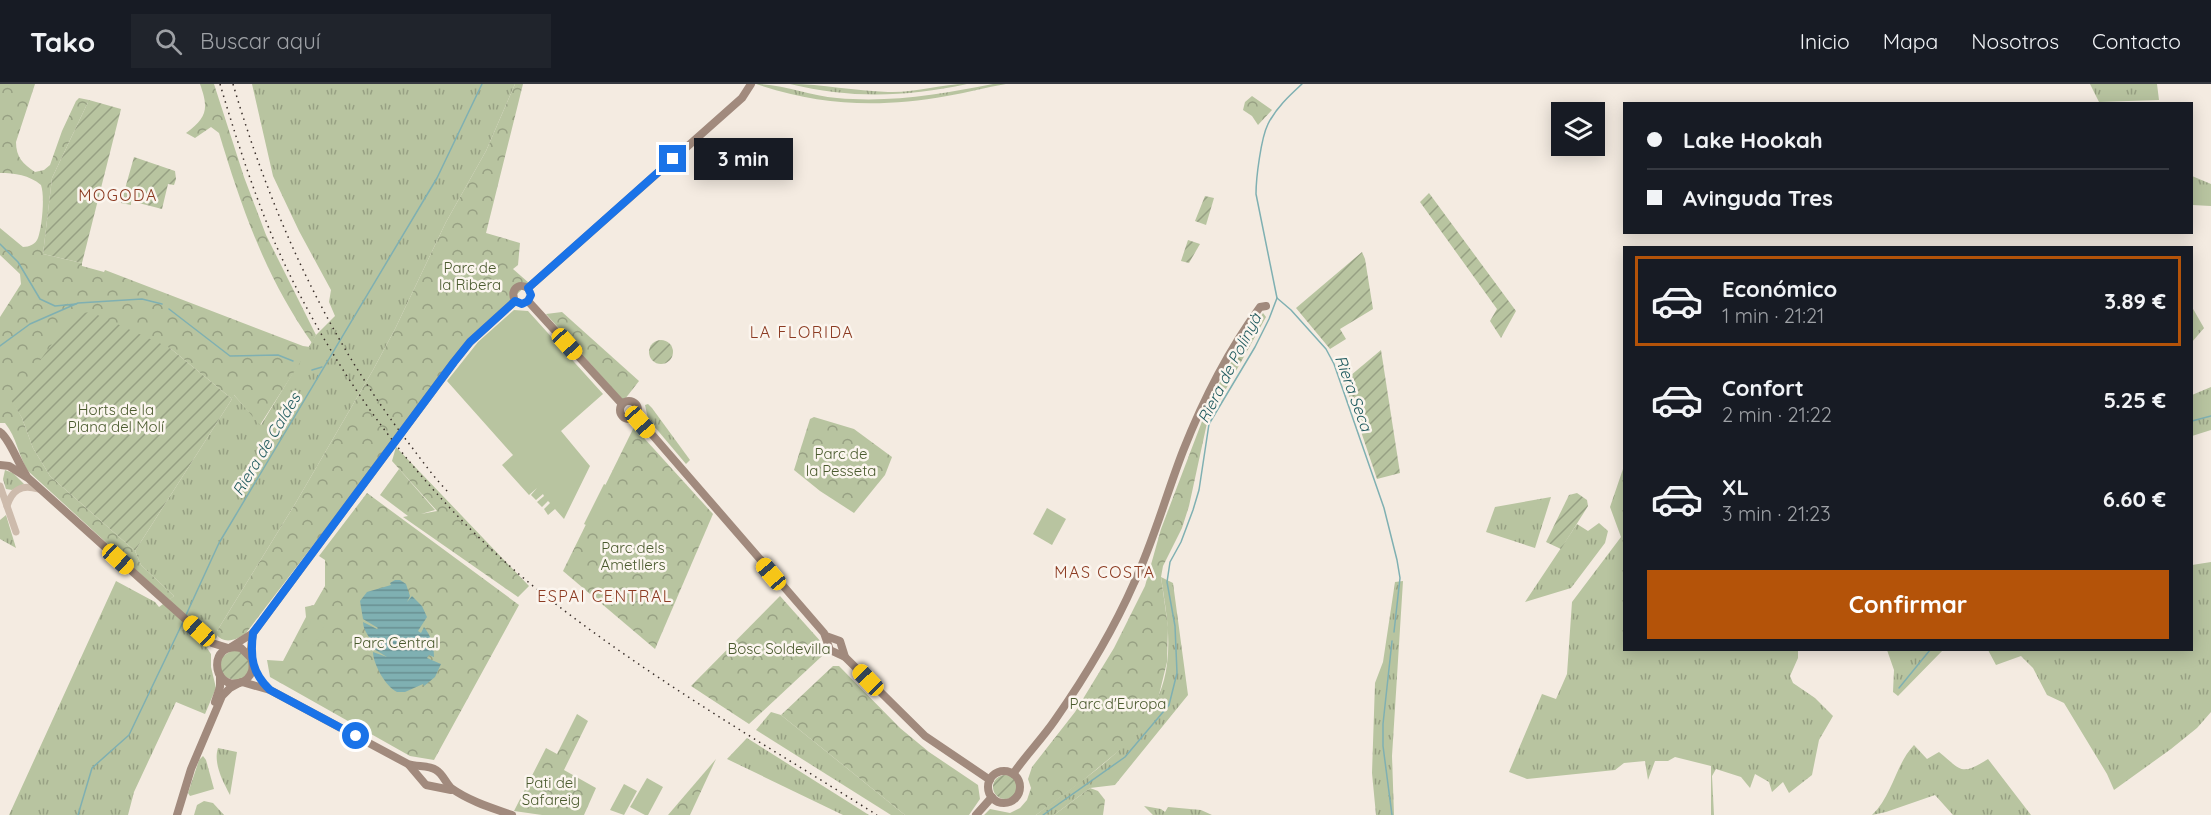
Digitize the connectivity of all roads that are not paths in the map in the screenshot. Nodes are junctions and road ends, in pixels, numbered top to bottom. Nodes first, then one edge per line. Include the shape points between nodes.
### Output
1 (746, 84) edge
2 (751, 84) edge
3 (733, 104) junction
4 (528, 288) junction
5 (515, 301) junction
6 (528, 301) junction
7 (1266, 306) dead end
8 (0, 432) edge
9 (11, 448) junction
10 (1, 466) edge
11 (28, 478) junction
12 (0, 486) edge
13 (41, 490) junction
14 (7, 506) junction
15 (16, 532) dead end
16 (253, 633) junction
17 (212, 643) junction
18 (230, 648) junction
19 (252, 658) junction
20 (218, 660) junction
21 (253, 668) junction
22 (220, 676) junction
23 (240, 683) junction
24 (270, 690) junction
25 (420, 771) junction
26 (1013, 774) junction
27 (990, 780) junction
28 (442, 784) junction
29 (992, 797) junction
30 (172, 815) edge
31 (177, 815) edge
32 (513, 815) edge
33 (976, 815) edge

1 - 3 main road
2 - 3 main road
3 - 4 main road
4 - 5 main road via 524,285 513,290
4 - 6 main road
5 - 6 main road
5 - 16 main road via 454,362
6 - 27 main road via 622,404 634,402 639,409 636,416 830,640 830,650 841,653 925,736
7 - 26 main road via 1260,307 1210,389 1183,451 1156,532 1099,652
8 - 9 main road
9 - 10 main road
9 - 11 main road
10 - 11 main road
11 - 13 main road
12 - 14 street
13 - 14 street via 19,488
13 - 17 main road
14 - 15 street
16 - 18 main road
16 - 19 main road
17 - 18 main road
17 - 20 main road
18 - 19 main road via 241,648
18 - 20 main road
19 - 21 main road
20 - 22 main road
21 - 23 main road
21 - 24 main road
22 - 23 main road via 228,682
22 - 30 main road via 220,687
23 - 24 main road
23 - 31 main road via 222,696
24 - 25 main road
25 - 28 main road via 437,770
25 - 28 main road via 421,781 426,785 433,788
26 - 27 main road via 999,772
26 - 29 main road via 1019,782 1017,796 1004,803
27 - 29 main road
28 - 32 main road
29 - 33 main road

